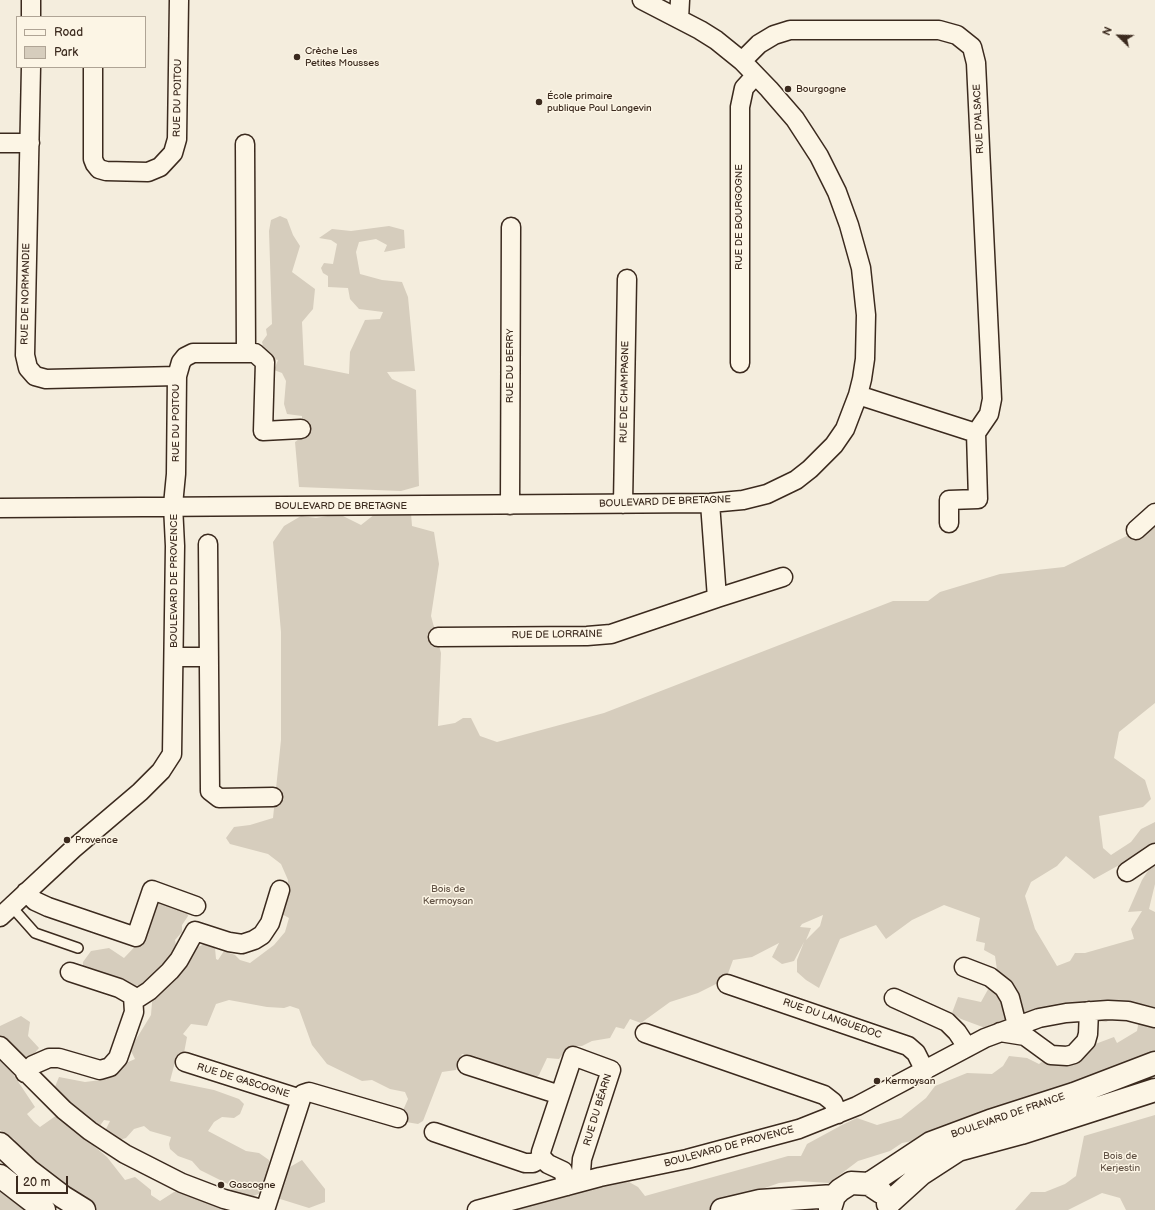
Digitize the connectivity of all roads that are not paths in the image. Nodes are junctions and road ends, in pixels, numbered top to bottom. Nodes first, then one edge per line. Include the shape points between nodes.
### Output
1 (31, 0) edge
2 (180, 0) edge
3 (642, 0) edge
4 (680, 0) edge
5 (31, 16) edge
6 (679, 19) junction
7 (742, 61) junction
8 (31, 68) edge
9 (93, 68) edge
10 (755, 76) junction
11 (0, 143) edge
12 (30, 143) junction
13 (245, 144) dead end
14 (511, 227) dead end
15 (627, 279) dead end
16 (246, 353) junction
17 (740, 363) dead end
18 (177, 376) junction
19 (858, 396) junction
20 (300, 429) dead end
21 (976, 433) junction
22 (710, 503) junction
23 (623, 504) junction
24 (173, 505) junction
25 (510, 505) junction
26 (0, 508) edge
27 (1155, 513) edge
28 (949, 523) dead end
29 (1136, 530) dead end
30 (208, 544) dead end
31 (783, 577) dead end
32 (717, 598) junction
33 (438, 636) dead end
34 (174, 657) junction
35 (209, 657) junction
36 (273, 797) dead end
37 (1155, 853) edge
38 (1127, 872) dead end
39 (280, 890) dead end
40 (26, 892) junction
41 (196, 906) dead end
42 (6, 911) edge
43 (78, 948) dead end
44 (964, 967) dead end
45 (70, 972) dead end
46 (727, 984) dead end
47 (894, 998) dead end
48 (135, 1000) junction
49 (1088, 1011) junction
50 (1155, 1018) edge
51 (1025, 1022) junction
52 (998, 1032) junction
53 (645, 1033) dead end
54 (1038, 1044) junction
55 (0, 1046) edge
56 (967, 1048) junction
57 (185, 1062) dead end
58 (1155, 1063) edge
59 (467, 1065) dead end
60 (925, 1071) junction
61 (25, 1073) junction
62 (1155, 1090) edge
63 (560, 1095) junction
64 (301, 1099) junction
65 (838, 1114) junction
66 (398, 1118) dead end
67 (434, 1132) dead end
68 (0, 1144) edge
69 (542, 1158) junction
70 (0, 1176) edge
71 (576, 1183) junction
72 (869, 1184) junction
73 (832, 1203) edge
74 (888, 1207) edge
75 (44, 1210) edge
76 (84, 1210) edge
77 (265, 1210) edge
78 (477, 1210) edge
79 (722, 1210) edge

1 - 5 street
2 - 9 street, RUE DU POITOU via 177,140 173,153 160,167 148,172 106,171 95,164
3 - 6 street, BOULEVARD DE BRETAGNE
4 - 6 street
6 - 7 street, BOULEVARD DE BRETAGNE via 716,40
7 - 10 street, BOULEVARD DE BRETAGNE
7 - 21 street, RUE D'ALSACE via 759,44 774,35 790,30 939,30 957,35 972,47 976,63 992,399 989,414
8 - 12 street, RUE DE NORMANDIE
10 - 17 street, RUE DE BOURGOGNE via 744,88 740,107
10 - 19 street, BOULEVARD DE BRETAGNE via 806,133 830,176 849,225 861,268 866,315 865,360
11 - 12 street
12 - 18 street, RUE DE NORMANDIE via 25,355 28,368 35,376 46,379
13 - 16 street
14 - 25 street, RUE DU BERRY
15 - 23 street, RUE DE CHAMPAGNE
16 - 18 street, RUE DU POITOU via 193,353 181,362
16 - 20 street, RUE DU POITOU via 255,353 265,362 263,431
18 - 24 street, RUE DU POITOU via 176,474
19 - 21 street
19 - 22 street, BOULEVARD DE BRETAGNE via 845,429 834,445 796,480 755,498
21 - 28 street via 978,499 950,500
22 - 23 street, BOULEVARD DE BRETAGNE
22 - 32 street
23 - 25 street, BOULEVARD DE BRETAGNE
24 - 25 street, BOULEVARD DE BRETAGNE
24 - 26 street, BOULEVARD DE BRETAGNE
24 - 34 street, BOULEVARD DE PROVENCE
27 - 29 street
30 - 35 street
31 - 32 street, RUE DE LORRAINE
32 - 33 street, RUE DE LORRAINE via 611,634
34 - 35 street, BOULEVARD DE PROVENCE
34 - 40 street, BOULEVARD DE PROVENCE via 174,742 168,762 140,792
35 - 36 street via 210,791 219,798
37 - 38 street
39 - 48 street via 270,923 262,935 242,944 195,930 186,949 170,971 149,991
40 - 41 street via 48,907 136,937 152,890
40 - 42 street, BOULEVARD DE PROVENCE
42 - 43 lane, BOULEVARD DE PROVENCE via 35,933
44 - 51 street via 990,977 1004,988
45 - 48 street via 125,990
46 - 60 street, RUE DU LANGUEDOC via 908,1046 916,1053
47 - 56 street via 947,1022
48 - 61 street via 134,1012 118,1058 110,1068 93,1070 59,1058 49,1058 33,1065
49 - 50 street, BOULEVARD DE PROVENCE via 1128,1011
49 - 51 street, BOULEVARD DE PROVENCE via 1053,1014
49 - 54 street via 1088,1034 1081,1048 1074,1054 1051,1055
51 - 52 street, BOULEVARD DE PROVENCE
51 - 54 street
52 - 54 street via 1018,1034
52 - 56 street, BOULEVARD DE PROVENCE
53 - 65 street via 824,1095 833,1102
55 - 61 street
56 - 60 street, BOULEVARD DE PROVENCE
57 - 64 street, RUE DE GASCOGNE
58 - 72 main road, BOULEVARD DE FRANCE via 1074,1094 931,1142
59 - 63 street
60 - 65 street, BOULEVARD DE PROVENCE
61 - 77 street via 81,1124 134,1159 182,1183
62 - 74 main road, BOULEVARD DE FRANCE via 1021,1133 958,1150 921,1174
63 - 69 street, RUE DU BÉARN via 542,1147
63 - 71 street, RUE DU BÉARN via 573,1056 611,1070
64 - 66 street, RUE DE GASCOGNE via 303,1094 309,1092
64 - 77 street, RUE DE GASCOGNE
65 - 71 street, BOULEVARD DE PROVENCE via 769,1138 663,1165
67 - 69 street via 525,1163 533,1163
68 - 76 main road via 29,1171
69 - 71 street via 548,1164 563,1170
70 - 75 main road
71 - 78 street, BOULEVARD DE PROVENCE
72 - 73 main road via 851,1183 840,1190
72 - 74 main road, BOULEVARD DE FRANCE via 883,1194
73 - 79 main road via 760,1201

